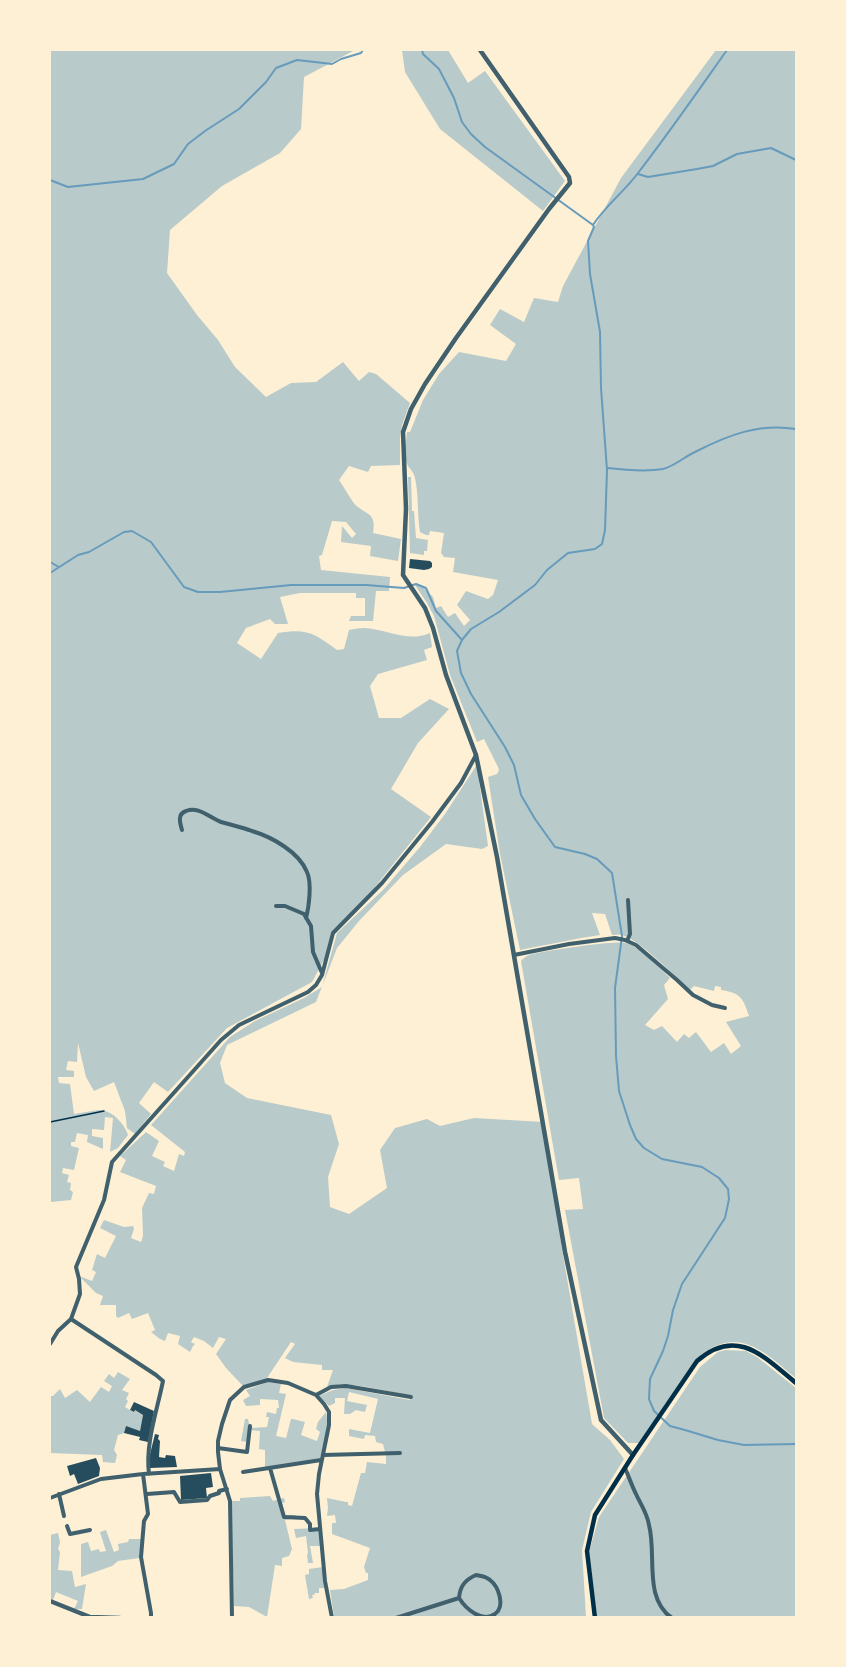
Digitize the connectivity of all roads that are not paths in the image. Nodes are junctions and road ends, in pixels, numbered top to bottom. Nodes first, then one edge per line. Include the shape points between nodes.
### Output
1 (480, 50) edge
2 (476, 755) junction
3 (182, 830) dead end
4 (628, 900) dead end
5 (276, 906) dead end
6 (306, 918) junction
7 (626, 940) junction
8 (514, 955) junction
9 (322, 975) junction
10 (725, 1008) dead end
11 (71, 1319) junction
12 (50, 1344) edge
13 (796, 1383) edge
14 (316, 1395) junction
15 (411, 1397) dead end
16 (250, 1426) dead end
17 (218, 1448) junction
18 (400, 1453) dead end
19 (633, 1455) junction
20 (322, 1457) junction
21 (270, 1468) junction
22 (625, 1468) junction
23 (220, 1469) junction
24 (243, 1472) dead end
25 (143, 1474) junction
26 (149, 1474) junction
27 (227, 1489) junction
28 (59, 1494) junction
29 (147, 1494) junction
30 (50, 1498) edge
31 (64, 1516) dead end
32 (67, 1526) dead end
33 (320, 1529) junction
34 (90, 1530) dead end
35 (459, 1598) junction
36 (50, 1601) edge
37 (120, 1617) edge
38 (151, 1617) edge
39 (232, 1617) edge
40 (332, 1617) edge
41 (396, 1617) edge
42 (595, 1617) edge
43 (672, 1617) edge

1 - 2 street via 570,183 425,384 403,432 403,575 434,628 446,675
2 - 8 street
2 - 9 street via 432,822 382,883 333,933
3 - 6 street via 181,814 198,810 261,834 284,848 302,862 308,873
4 - 7 street via 630,934
5 - 6 street via 295,909
6 - 9 street
7 - 8 street via 569,944
7 - 10 street via 693,996
8 - 19 street via 565,1252 601,1420
9 - 11 street via 308,992 239,1025 221,1040 112,1162 104,1200 76,1267 80,1294
11 - 12 street
11 - 26 street via 163,1382 149,1449
13 - 19 main road via 758,1352 727,1345 697,1362
14 - 15 street via 331,1387 346,1386
14 - 17 street via 288,1383 268,1380 244,1387 230,1400
14 - 20 street via 328,1412
16 - 17 street via 247,1452
17 - 23 street
18 - 20 street
19 - 22 main road
20 - 21 street
20 - 33 street via 317,1494
21 - 24 street
21 - 33 street via 284,1517 305,1518 310,1530
22 - 42 main road via 595,1515 587,1551
22 - 43 street via 650,1526 657,1602
23 - 26 street
23 - 27 street
25 - 26 street
25 - 28 street via 100,1479
25 - 29 street
27 - 29 street via 198,1501 180,1502 174,1492
27 - 39 street
28 - 30 street
28 - 31 street
29 - 38 street via 141,1557
32 - 34 street via 70,1534
33 - 40 street
35 - 35 street via 471,1611 487,1617 500,1608 497,1590 485,1577 468,1578
35 - 41 street
36 - 37 street via 90,1617

